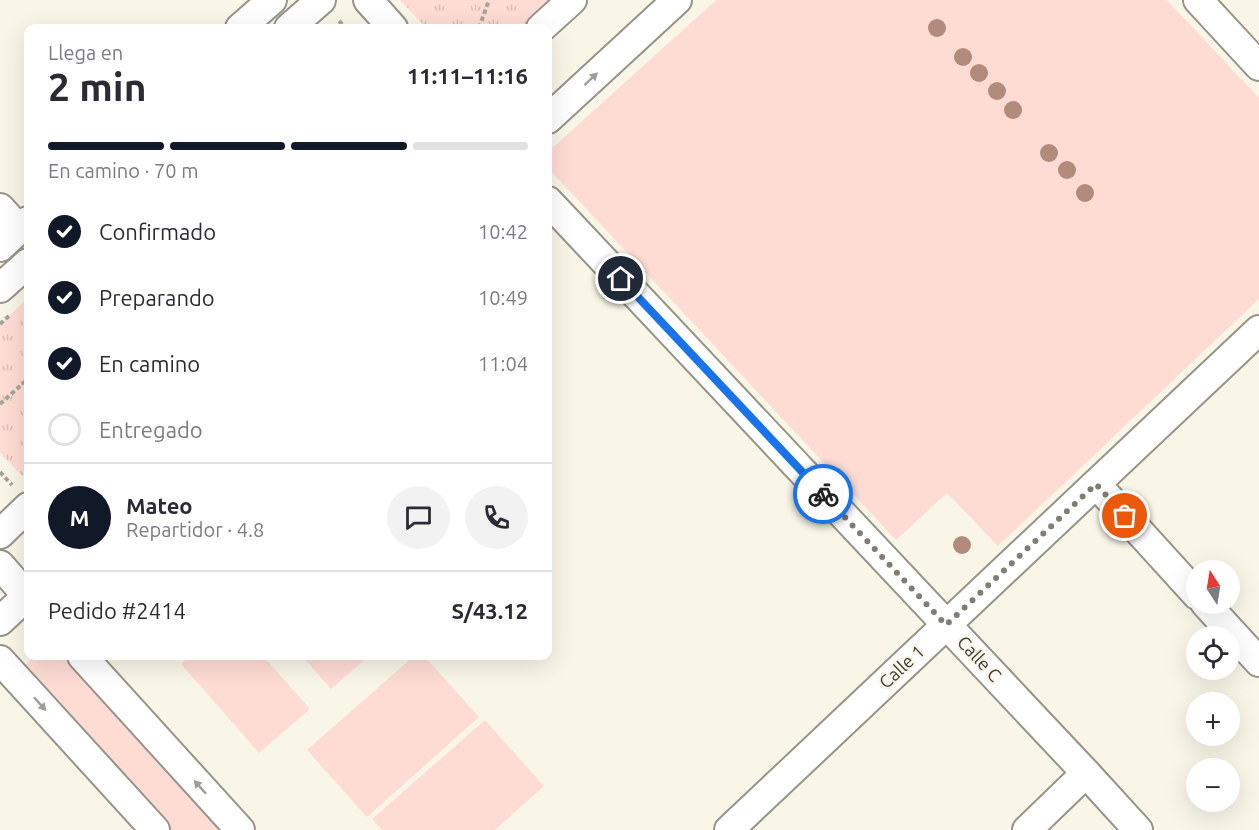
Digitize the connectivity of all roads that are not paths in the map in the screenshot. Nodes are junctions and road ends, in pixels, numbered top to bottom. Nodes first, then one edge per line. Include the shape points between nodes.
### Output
1 (272, 0) edge
2 (321, 0) edge
3 (368, 0) edge
4 (572, 0) edge
5 (677, 0) edge
6 (1198, 0) edge
7 (245, 24) edge
8 (294, 24) edge
9 (389, 24) edge
10 (545, 24) edge
11 (1259, 66) edge
12 (552, 115) edge
13 (552, 205) edge
14 (0, 208) edge
15 (16, 232) edge
16 (24, 266) edge
17 (0, 288) edge
18 (1255, 341) edge
19 (1096, 484) junction
20 (24, 511) edge
21 (0, 534) edge
22 (0, 565) edge
23 (1186, 583) edge
24 (24, 592) edge
25 (24, 600) edge
26 (1215, 614) edge
27 (0, 621) edge
28 (946, 625) junction
29 (0, 660) edge
30 (86, 660) edge
31 (1259, 662) edge
32 (1086, 773) junction
33 (145, 827) edge
34 (240, 830) edge
35 (729, 830) edge
36 (1027, 830) edge
37 (1138, 830) edge

1 - 7 street
2 - 8 street
3 - 9 street
4 - 10 street
12 -> 5 street
6 - 11 street
13 - 28 street, Calle C
14 - 15 street
16 - 17 street
18 - 19 street, Calle 1
19 - 23 street
19 - 28 street, Calle 1
20 - 21 street
22 - 24 street
25 - 27 street
26 - 31 street
28 - 32 street, Calle C
28 - 35 street, Calle 1
29 -> 33 street
34 -> 30 street
32 - 36 street
32 - 37 street, Calle C

